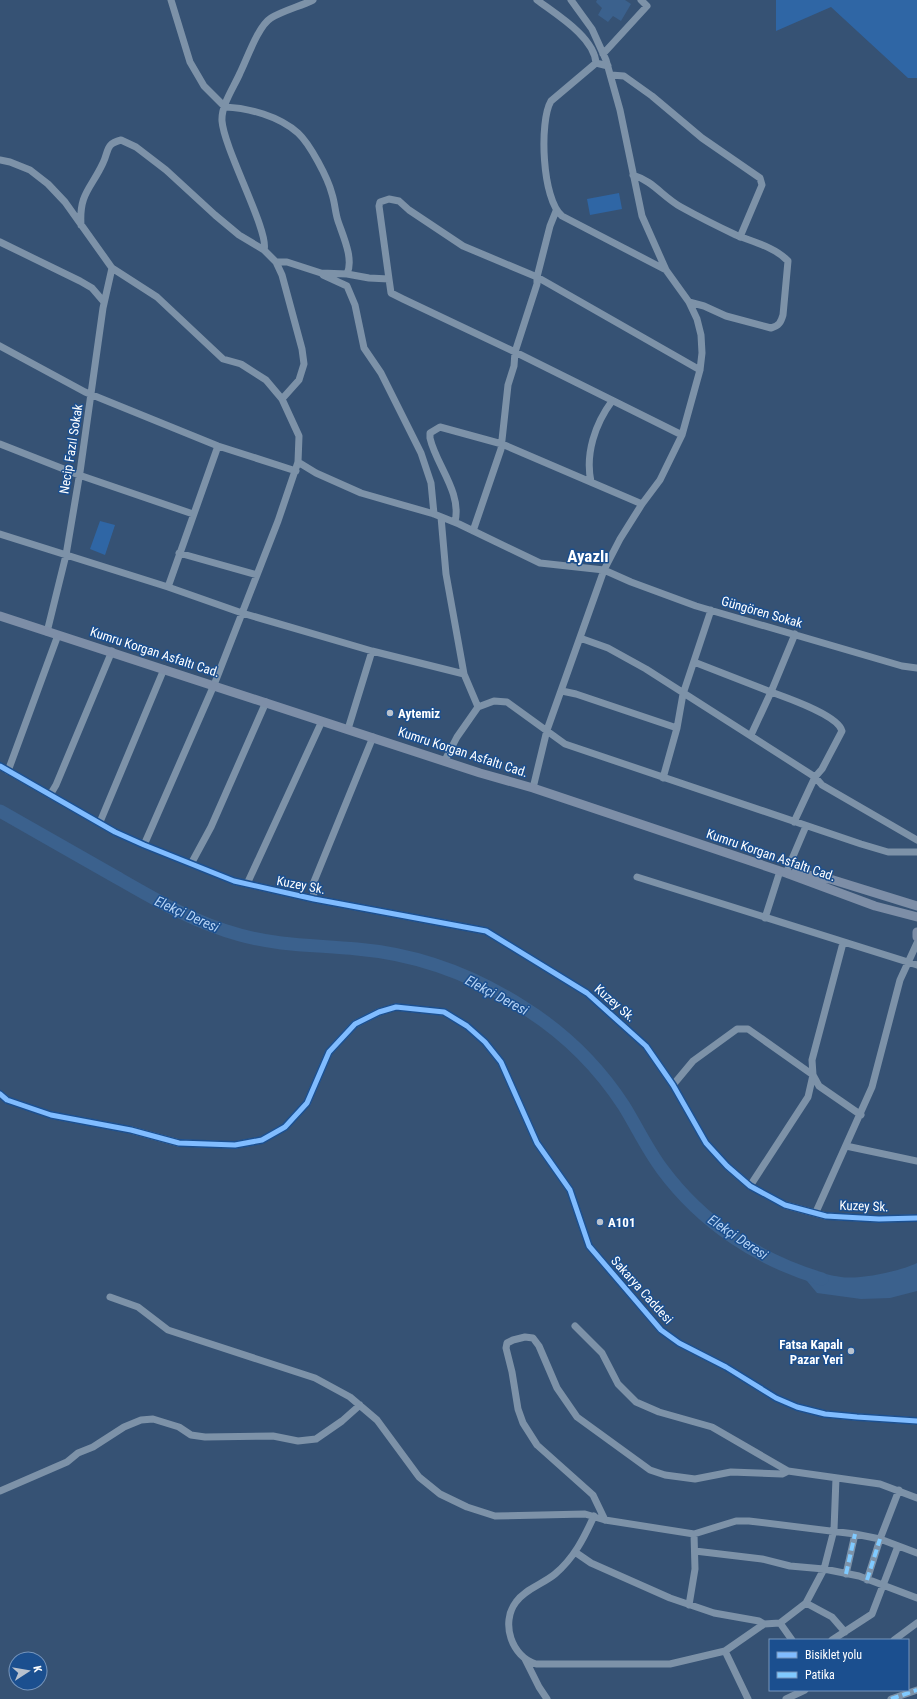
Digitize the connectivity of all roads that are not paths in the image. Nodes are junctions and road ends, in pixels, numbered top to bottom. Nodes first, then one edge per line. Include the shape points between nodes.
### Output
1 (172, 0) edge
2 (313, 0) edge
3 (537, 0) edge
4 (572, 0) edge
5 (641, 0) edge
6 (603, 54) junction
7 (596, 63) junction
8 (608, 66) junction
9 (611, 75) junction
10 (225, 106) junction
11 (0, 160) edge
12 (633, 175) junction
13 (556, 211) junction
14 (80, 225) junction
15 (740, 237) junction
16 (0, 242) edge
17 (264, 250) junction
18 (276, 262) junction
19 (112, 268) junction
20 (666, 270) junction
21 (321, 274) junction
22 (347, 274) junction
23 (537, 277) junction
24 (389, 279) junction
25 (104, 302) junction
26 (689, 302) junction
27 (0, 346) edge
28 (515, 352) junction
29 (700, 370) junction
30 (92, 393) junction
31 (282, 399) junction
32 (612, 401) junction
33 (682, 435) junction
34 (0, 444) edge
35 (502, 444) junction
36 (218, 446) junction
37 (298, 462) junction
38 (296, 470) junction
39 (79, 475) junction
40 (591, 482) junction
41 (642, 504) junction
42 (193, 514) junction
43 (434, 514) junction
44 (441, 518) junction
45 (455, 522) junction
46 (473, 531) junction
47 (0, 534) edge
48 (179, 553) junction
49 (66, 555) junction
50 (604, 570) junction
51 (257, 575) junction
52 (168, 587) junction
53 (711, 610) junction
54 (242, 613) junction
55 (0, 616) edge
56 (47, 632) junction
57 (795, 634) junction
58 (58, 635) junction
59 (580, 638) junction
60 (372, 651) junction
61 (112, 652) junction
62 (694, 662) junction
63 (917, 668) edge
64 (164, 669) junction
65 (464, 674) junction
66 (214, 685) junction
67 (562, 691) junction
68 (771, 692) junction
69 (684, 694) junction
70 (266, 702) junction
71 (478, 707) junction
72 (322, 720) junction
73 (677, 728) junction
74 (348, 729) junction
75 (547, 730) junction
76 (751, 735) junction
77 (373, 737) junction
78 (445, 760) junction
79 (0, 766) edge
80 (8, 771) junction
81 (816, 777) junction
82 (663, 778) junction
83 (533, 788) junction
84 (50, 795) junction
85 (100, 822) junction
86 (794, 822) junction
87 (806, 826) junction
88 (917, 840) edge
89 (144, 845) junction
90 (917, 852) edge
91 (191, 864) junction
92 (783, 872) junction
93 (638, 877) dead end
94 (247, 884) junction
95 (314, 899) junction
96 (917, 906) edge
97 (917, 917) edge
98 (765, 918) junction
99 (917, 932) edge
100 (917, 937) edge
101 (843, 943) junction
102 (917, 943) edge
103 (907, 963) junction
104 (917, 965) edge
105 (813, 1075) junction
106 (673, 1085) junction
107 (0, 1094) edge
108 (861, 1115) junction
109 (846, 1146) junction
110 (917, 1161) edge
111 (750, 1186) junction
112 (816, 1212) junction
113 (917, 1218) edge
114 (110, 1297) dead end
115 (575, 1326) dead end
116 (360, 1405) junction
117 (917, 1421) edge
118 (788, 1471) junction
119 (836, 1478) junction
120 (899, 1490) junction
121 (0, 1492) edge
122 (917, 1498) edge
123 (594, 1516) junction
124 (605, 1520) junction
125 (834, 1530) junction
126 (694, 1534) junction
127 (855, 1534) junction
128 (880, 1539) junction
129 (898, 1546) junction
130 (575, 1552) junction
131 (695, 1552) junction
132 (917, 1553) edge
133 (824, 1569) junction
134 (846, 1574) junction
135 (867, 1580) junction
136 (884, 1585) junction
137 (917, 1598) edge
138 (806, 1603) junction
139 (689, 1604) junction
140 (917, 1622) edge
141 (780, 1623) junction
142 (764, 1624) junction
143 (845, 1632) junction
144 (791, 1639) edge
145 (834, 1639) edge
146 (895, 1639) edge
147 (725, 1651) junction
148 (525, 1660) junction
149 (917, 1690) edge
150 (803, 1691) edge
151 (547, 1699) edge
152 (748, 1699) edge
153 (786, 1699) edge
154 (891, 1699) edge

1 - 10 street via 190,62 204,86
2 - 10 street via 270,18 258,34
3 - 7 street via 575,28 595,54
4 - 6 street via 592,30
5 - 6 street via 647,6
6 - 8 street
7 - 8 street
7 - 13 street via 551,100 545,113 546,184
8 - 9 street
9 - 12 street
9 - 15 street via 624,76 702,138 760,178 762,185
10 - 17 street via 222,121 266,245
10 - 22 street via 242,107 275,119 299,134 318,161 332,194 348,254 350,268
11 - 14 street via 30,170 48,184 65,202
12 - 15 street via 645,178 679,206
12 - 20 street via 642,216
13 - 20 street
13 - 23 street
14 - 17 street via 82,203 88,187 103,163 108,148 113,142 121,140 136,147 192,192 239,235
14 - 19 street
15 - 26 street via 772,250 788,261 781,323 771,328 726,316
16 - 25 street via 80,281 92,288
17 - 18 street
18 - 21 street via 287,262
18 - 31 street via 282,275 304,364 299,380
19 - 25 street, Necip Fazıl Sokak
19 - 31 street via 157,297 222,359 241,364 266,380
20 - 26 street
21 - 22 street
21 - 43 street via 347,286 355,305 364,348 381,373 421,453 431,483
22 - 24 street
23 - 24 street via 463,246 399,201 389,199 380,202 379,206
23 - 28 street
23 - 29 street
24 - 28 street via 391,293
25 - 30 street, Necip Fazıl Sokak
26 - 29 street via 701,335
27 - 30 street via 85,392
28 - 32 street
28 - 35 street via 508,385
29 - 33 street
30 - 36 street
30 - 39 street, Necip Fazıl Sokak
31 - 37 street via 299,436
32 - 33 street
32 - 40 street via 606,409 589,451
33 - 41 street via 660,480
34 - 39 street
35 - 40 street
35 - 45 street via 440,427 430,433 431,445 451,488
35 - 46 street
36 - 38 street
36 - 42 street
37 - 38 street
37 - 43 street, Güngören Sokak via 361,493
38 - 51 street
39 - 42 street
39 - 49 street, Necip Fazıl Sokak
40 - 41 street
41 - 50 street
42 - 48 street
43 - 44 street, Güngören Sokak
44 - 45 street, Güngören Sokak
44 - 65 street via 446,574
45 - 46 street, Güngören Sokak
46 - 50 street, Güngören Sokak via 540,563
47 - 49 street
48 - 51 street
48 - 52 street
49 - 52 street
49 - 56 street, Necip Fazıl Sokak
50 - 53 street, Güngören Sokak
50 - 59 street
51 - 54 street
52 - 54 street
53 - 57 street, Güngören Sokak
53 - 62 street
54 - 60 street
54 - 66 street
55 - 56 main road, Kumru Korgan Asfaltı Cad.
56 - 58 main road, Kumru Korgan Asfaltı Cad.
57 - 63 street, Güngören Sokak via 902,666
57 - 68 street
58 - 61 main road, Kumru Korgan Asfaltı Cad.
58 - 80 street
59 - 67 street
59 - 69 street via 608,648
60 - 65 street
60 - 74 street
61 - 64 main road, Kumru Korgan Asfaltı Cad.
61 - 84 street
62 - 68 street
62 - 69 street
64 - 66 main road, Kumru Korgan Asfaltı Cad.
64 - 85 street
65 - 71 street
66 - 70 main road, Kumru Korgan Asfaltı Cad.
66 - 89 street
67 - 73 street
67 - 75 street
68 - 76 street
68 - 81 street via 813,709 841,727 842,731
69 - 73 street
69 - 76 street
70 - 72 main road, Kumru Korgan Asfaltı Cad.
70 - 91 street via 211,827
71 - 75 street via 494,701 507,702
71 - 78 street
72 - 74 main road, Kumru Korgan Asfaltı Cad.
72 - 94 street
73 - 82 street
74 - 77 main road, Kumru Korgan Asfaltı Cad.
75 - 82 street via 565,744
75 - 83 street
76 - 81 street
77 - 78 main road, Kumru Korgan Asfaltı Cad.
77 - 95 street via 313,884
78 - 83 main road, Kumru Korgan Asfaltı Cad.
79 - 80 street, Kuzey Sk.
80 - 84 street, Kuzey Sk.
81 - 86 street
81 - 88 street via 822,784
82 - 86 street
83 - 92 main road, Kumru Korgan Asfaltı Cad.
84 - 85 street, Kuzey Sk.
85 - 89 street, Kuzey Sk.
86 - 87 street
87 - 90 street via 888,852
87 - 92 street
89 - 91 street, Kuzey Sk.
91 - 94 street, Kuzey Sk.
92 - 96 main road via 830,879
92 - 97 main road, Kumru Korgan Asfaltı Cad. via 856,900
92 - 98 street
93 - 98 street
94 - 95 street, Kuzey Sk.
95 - 106 street, Kuzey Sk. via 486,931 587,993 646,1046
98 - 101 street
99 - 100 main road
101 - 103 street
101 - 105 street via 812,1060
102 - 103 street
103 - 104 street
103 - 108 street via 900,980 872,1087
105 - 106 street via 748,1029 737,1029 693,1061
105 - 108 street via 819,1086
105 - 111 street via 808,1098
106 - 111 street, Kuzey Sk. via 706,1143
107 - 117 street, Sakarya Caddesi via 7,1100 51,1115 131,1130 179,1143 235,1145 262,1140 285,1127 307,1103 329,1052 355,1024 396,1007 444,1012 485,1042 501,1062 537,1143 570,1190 589,1246 661,1330 679,1343 726,1367 776,1398 797,1407 844,1416
108 - 109 street
109 - 110 street
109 - 112 street
111 - 112 street, Kuzey Sk. via 785,1205
112 - 113 street, Kuzey Sk. via 826,1216
114 - 116 street via 138,1307 168,1330 316,1378
115 - 118 street via 602,1353 618,1384 636,1402 659,1412 712,1427
116 - 121 street via 316,1439 298,1440 273,1436 205,1437 191,1435 179,1427 153,1419 141,1420 78,1453 67,1462
116 - 123 street via 377,1420 419,1477 440,1494 467,1507 495,1516
118 - 119 street
118 - 124 street via 782,1474 731,1472 695,1479 650,1470 577,1417 557,1388 533,1338 525,1337 507,1343 518,1409 523,1423 536,1444 593,1496
119 - 120 street via 880,1484
119 - 125 street
120 - 122 street
120 - 128 street
123 - 124 street
123 - 130 street via 581,1545
124 - 126 street
125 - 126 street via 736,1520
125 - 127 street
125 - 133 street
126 - 131 street
127 - 128 street
127 - 134 street
128 - 129 street
128 - 135 street
129 - 132 street
129 - 136 street
130 - 139 street via 591,1563
130 - 148 street via 556,1573 515,1602 510,1615 509,1631 512,1644
131 - 133 street
131 - 139 street
133 - 134 street
133 - 138 street
134 - 135 street
135 - 136 street
136 - 137 street
136 - 143 street via 872,1614
138 - 141 street
138 - 143 street via 832,1617
139 - 142 street via 714,1613
140 - 146 street
141 - 142 street
141 - 144 street
142 - 147 street
143 - 145 street
147 - 148 street via 670,1664 536,1664
147 - 152 street
148 - 151 street
149 - 154 street
150 - 153 street

